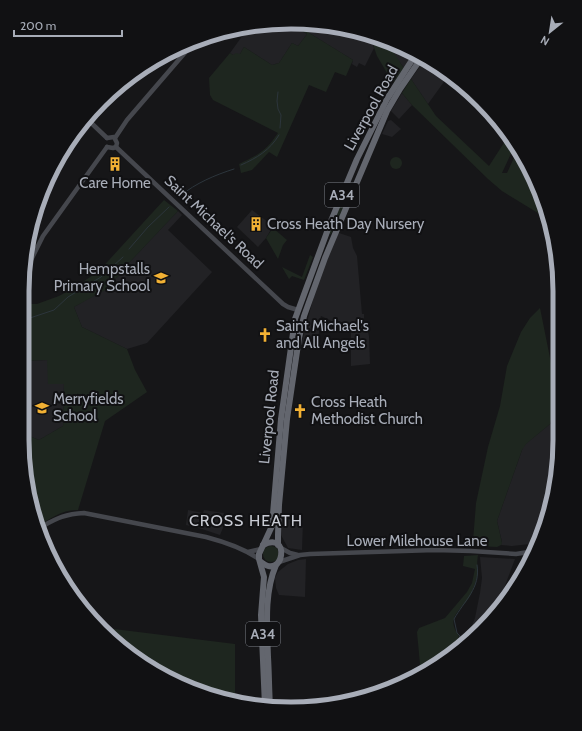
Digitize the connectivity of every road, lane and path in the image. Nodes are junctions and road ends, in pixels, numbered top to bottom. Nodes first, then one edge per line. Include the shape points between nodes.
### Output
1 (186, 51) edge
2 (413, 59) edge
3 (418, 62) edge
4 (407, 73) junction
5 (398, 87) junction
6 (91, 122) edge
7 (107, 138) junction
8 (115, 138) junction
9 (107, 147) junction
10 (116, 147) junction
11 (353, 169) junction
12 (361, 175) junction
13 (31, 260) edge
14 (301, 313) junction
15 (44, 526) edge
16 (280, 546) junction
17 (262, 547) junction
18 (248, 552) junction
19 (528, 552) edge
20 (300, 555) junction
21 (260, 561) junction
22 (278, 564) junction
23 (265, 700) edge
24 (270, 701) edge

1 - 8 street via 131,115
2 - 4 highway, Liverpool Road / A34
3 - 4 highway, Liverpool Road / A34
4 - 5 highway, Liverpool Road / A34
5 - 11 highway, Liverpool Road / A34 via 372,129
5 - 12 highway, Liverpool Road / A34
6 - 7 street
7 - 8 street
7 - 9 street
8 - 10 street
9 - 10 street
9 - 13 street via 43,236
10 - 14 street, Saint Michael's Road via 286,307
11 - 12 highway
11 - 14 highway, Liverpool Road / A34 via 331,221
12 - 14 highway, Liverpool Road / A34
14 - 16 highway, Liverpool Road / A34 via 279,505
14 - 17 highway, Liverpool Road / A34 via 293,331 281,419 272,526
15 - 18 street via 58,518 84,513 193,534 222,541
16 - 17 highway via 273,542
16 - 20 street, Lower Milehouse Lane via 290,553
16 - 22 highway via 282,555
17 - 18 street
17 - 21 highway
18 - 21 street
19 - 20 street, Lower Milehouse Lane via 516,554 435,550
20 - 22 street, Lower Milehouse Lane
21 - 22 highway via 267,566
21 - 23 highway, A34 via 264,577 261,615
22 - 24 highway, A34 via 270,580 268,596

